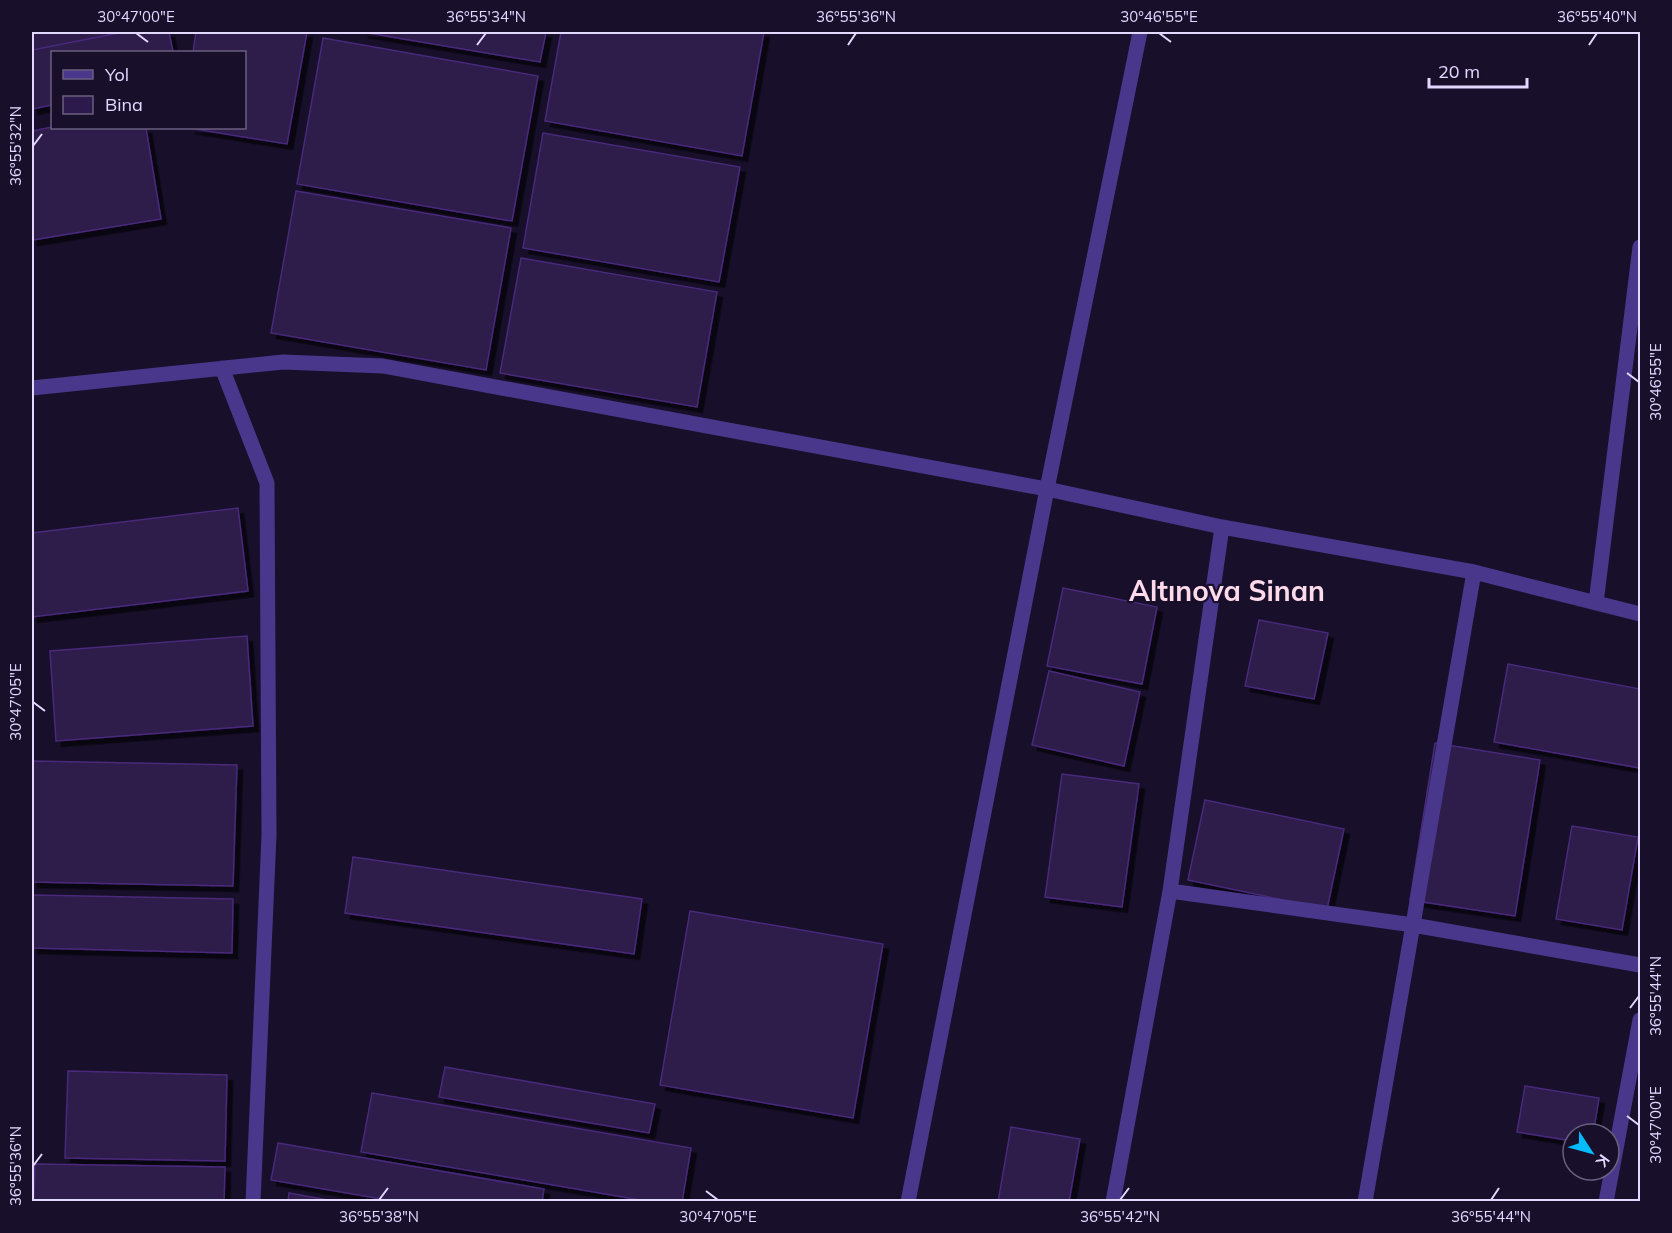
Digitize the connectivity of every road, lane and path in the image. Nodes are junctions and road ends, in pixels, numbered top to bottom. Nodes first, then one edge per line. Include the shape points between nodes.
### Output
1 (1140, 32) edge
2 (1641, 247) edge
3 (1637, 299) edge
4 (222, 368) junction
5 (32, 388) edge
6 (1047, 489) junction
7 (1222, 527) junction
8 (1474, 572) junction
9 (1596, 603) junction
10 (1641, 614) edge
11 (1170, 891) junction
12 (1413, 925) junction
13 (1641, 965) edge
14 (1641, 1020) edge
15 (253, 1202) edge
16 (908, 1202) edge
17 (1113, 1202) edge
18 (1365, 1202) edge
19 (1606, 1202) edge

1 - 6 street
2 - 3 street
3 - 9 street
4 - 5 street
4 - 6 street via 284,362 383,366
4 - 15 street via 267,483 269,835
6 - 7 street
6 - 16 street
7 - 8 street
7 - 11 street
8 - 9 street
8 - 12 street
9 - 10 street
11 - 12 street
11 - 17 street
12 - 13 street
12 - 18 street
14 - 19 street

